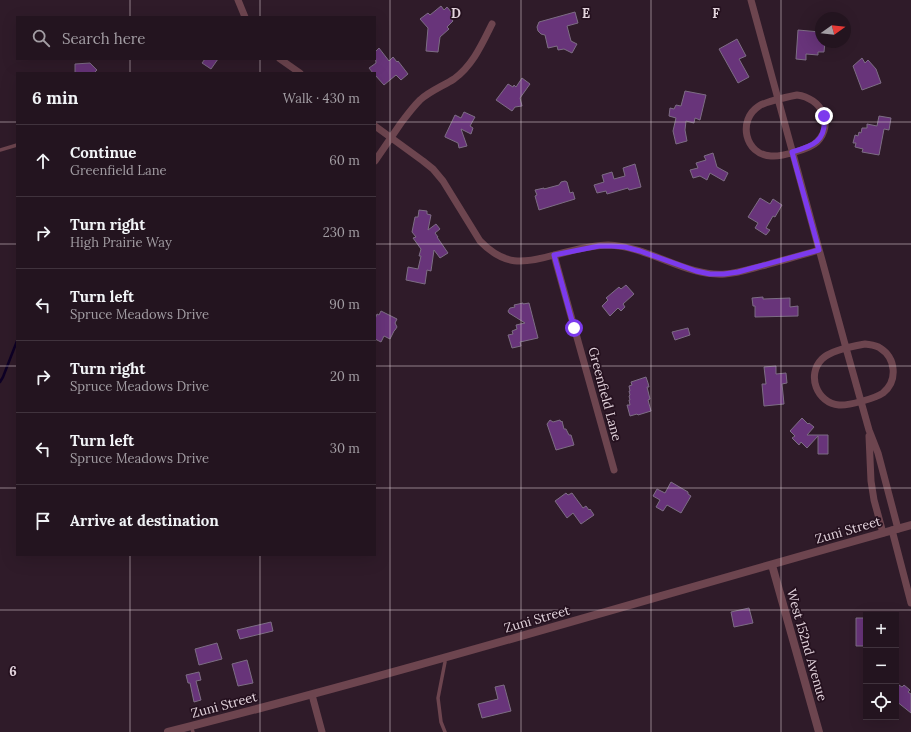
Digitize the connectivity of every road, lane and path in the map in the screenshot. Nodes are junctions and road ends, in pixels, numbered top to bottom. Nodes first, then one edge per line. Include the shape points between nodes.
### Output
1 (238, 0) edge
2 (751, 0) edge
3 (245, 16) edge
4 (492, 24) dead end
5 (281, 60) edge
6 (299, 72) edge
7 (778, 100) junction
8 (376, 127) edge
9 (391, 138) junction
10 (16, 145) edge
11 (0, 150) edge
12 (792, 152) junction
13 (376, 160) edge
14 (819, 250) junction
15 (554, 255) junction
16 (846, 348) junction
17 (861, 401) junction
18 (869, 430) junction
19 (614, 470) dead end
20 (911, 525) edge
21 (895, 530) junction
22 (883, 532) junction
23 (772, 565) junction
24 (911, 603) edge
25 (444, 658) junction
26 (312, 695) junction
27 (192, 729) edge
28 (168, 732) edge
29 (322, 732) edge
30 (445, 732) edge
31 (819, 732) edge

1 - 3 street
2 - 7 street
4 - 9 street via 471,63 453,80 422,98
5 - 6 street
7 - 12 street
7 - 12 street via 758,106 753,111 746,124 747,138 761,154 776,156
7 - 12 street via 797,95 810,98 817,103 824,116 824,131 816,143
8 - 9 street
9 - 13 street
9 - 15 street via 433,169 480,240 495,254 505,259 526,262
10 - 11 lane
12 - 14 street
14 - 15 street via 724,274 696,271 619,246 599,246
14 - 16 street
15 - 19 street, Greenfield Lane
16 - 17 street
16 - 17 street via 828,354 822,359 817,366 814,380 819,393 830,403 844,405
16 - 17 street via 872,345 886,352 892,365 889,386 877,396
17 - 18 street
18 - 21 street via 878,453
18 - 22 street via 871,481
20 - 21 street, Zuni Street
21 - 22 street, Zuni Street
21 - 24 street
22 - 23 street, Zuni Street
23 - 25 street, Zuni Street
23 - 31 street, West 152nd Avenue
25 - 26 street, Zuni Street
25 - 30 lane via 438,698
26 - 27 street, Zuni Street
26 - 29 street
27 - 28 street, Zuni Street

